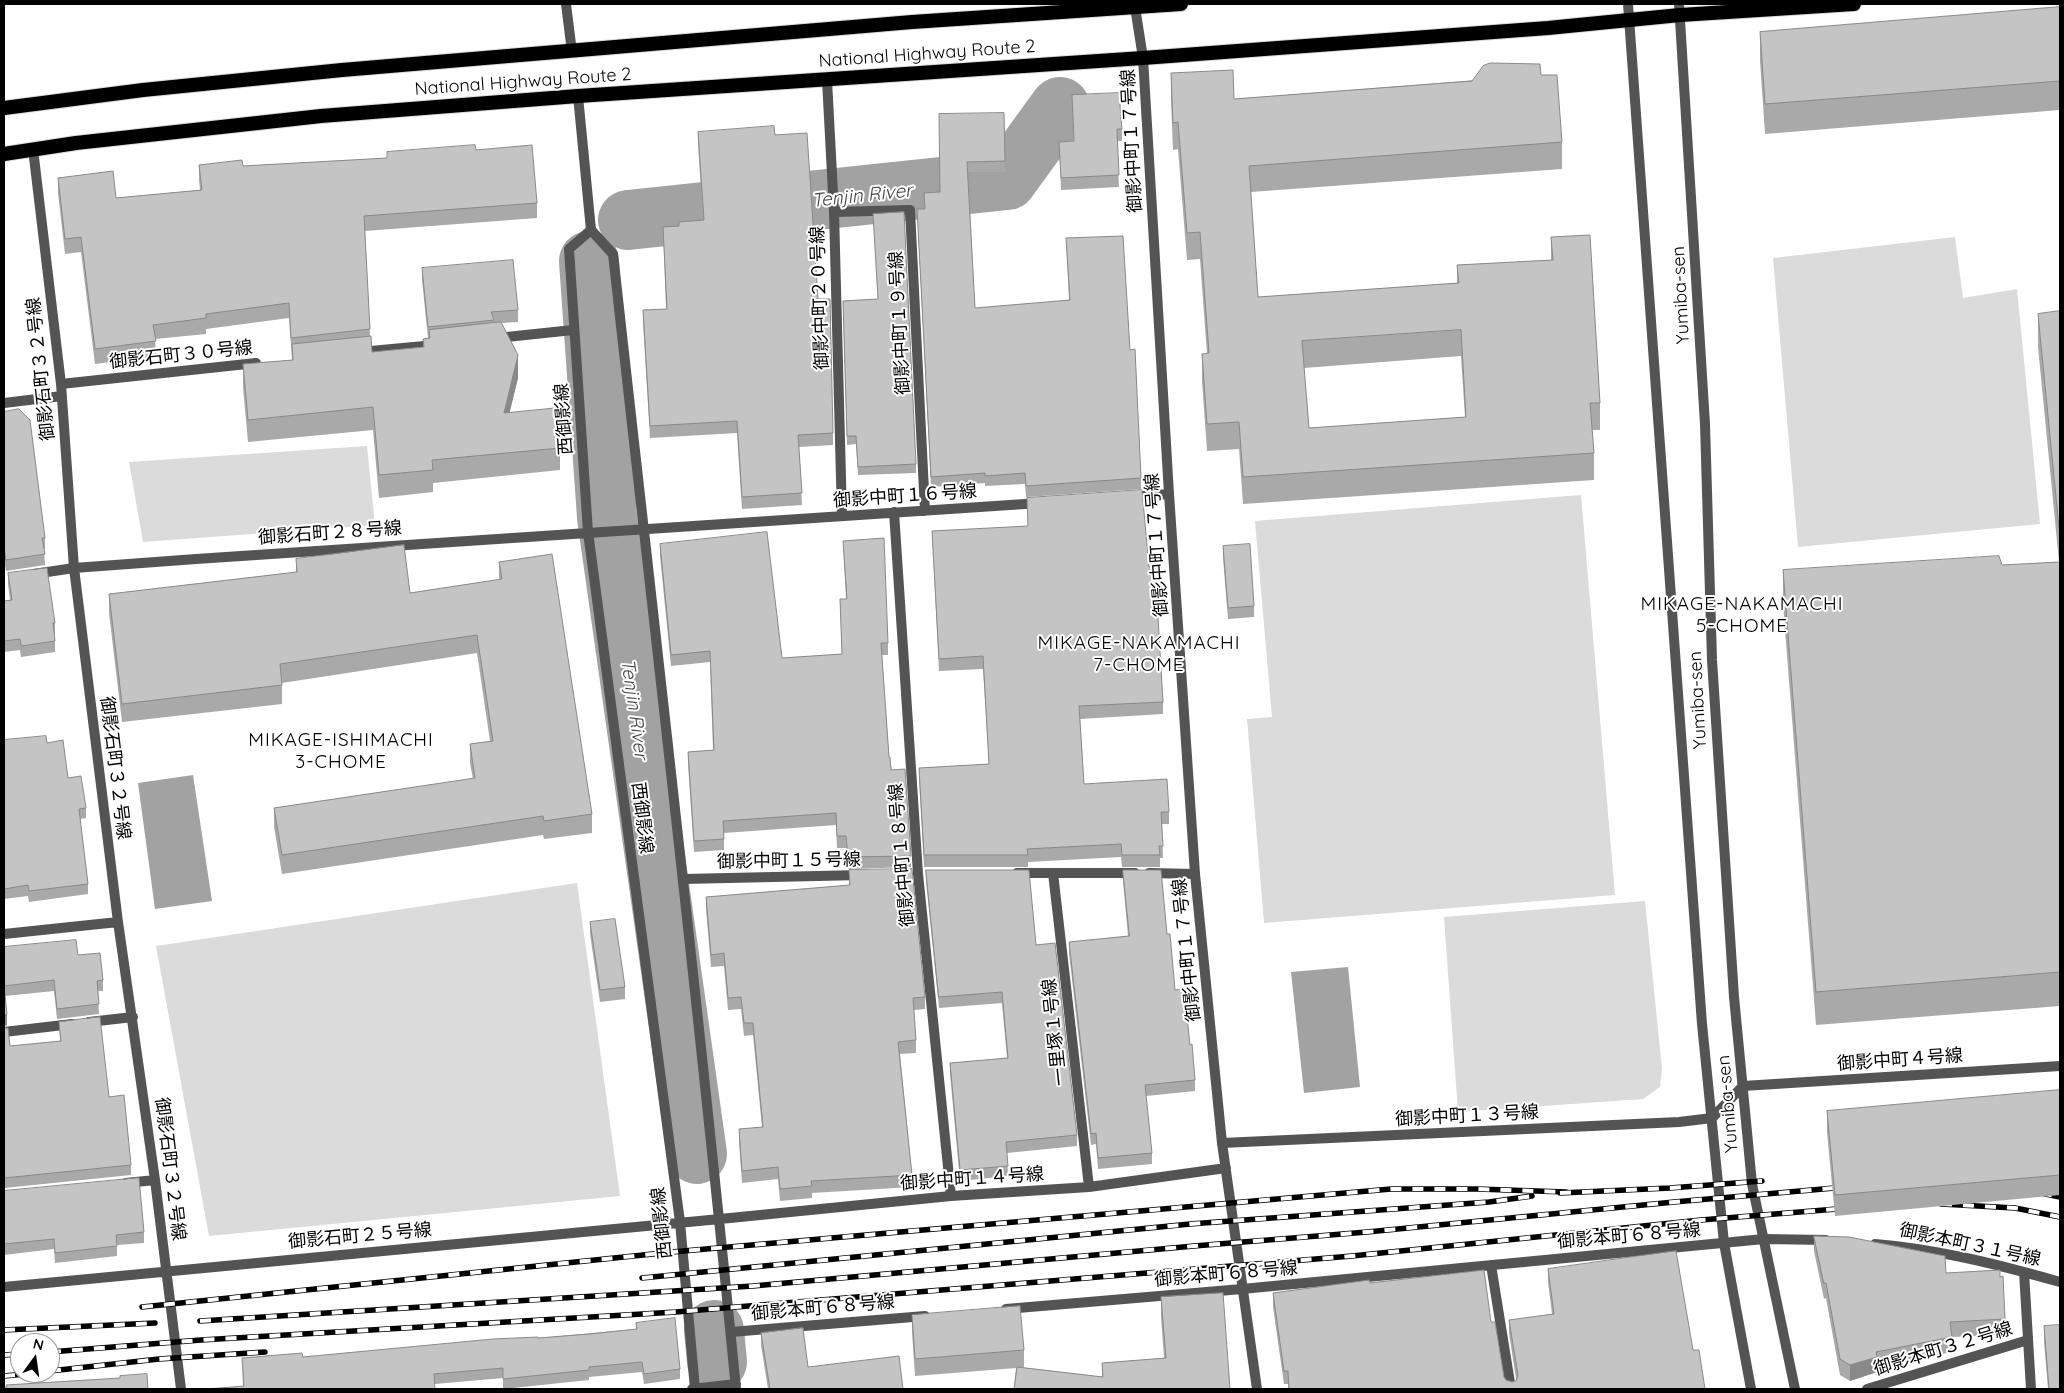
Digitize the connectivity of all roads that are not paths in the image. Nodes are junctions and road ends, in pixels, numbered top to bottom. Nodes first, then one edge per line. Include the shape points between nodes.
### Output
1 (566, 4) edge
2 (1181, 4) edge
3 (1628, 4) edge
4 (1854, 4) edge
5 (1135, 6) edge
6 (1680, 9) edge
7 (1630, 19) junction
8 (572, 52) junction
9 (1143, 58) junction
10 (827, 80) junction
11 (578, 96) junction
12 (4, 108) edge
13 (33, 149) junction
14 (4, 154) edge
15 (834, 210) junction
16 (591, 230) junction
17 (573, 330) junction
18 (485, 340) edge
19 (445, 344) edge
20 (347, 354) edge
21 (268, 362) edge
22 (61, 384) junction
23 (62, 396) junction
24 (4, 403) edge
25 (1170, 494) junction
26 (1121, 498) edge
27 (1052, 502) edge
28 (925, 511) junction
29 (894, 512) junction
30 (842, 516) junction
31 (620, 530) joint
32 (644, 530) junction
33 (588, 532) junction
34 (74, 568) junction
35 (21, 575) edge
36 (1005, 873) edge
37 (1054, 873) junction
38 (1195, 874) junction
39 (869, 875) edge
40 (684, 879) junction
41 (118, 922) junction
42 (4, 934) edge
43 (133, 1017) junction
44 (4, 1032) edge
45 (2060, 1066) edge
46 (1743, 1086) junction
47 (1712, 1118) junction
48 (1222, 1143) junction
49 (1226, 1168) junction
50 (155, 1180) junction
51 (117, 1184) edge
52 (1089, 1187) junction
53 (950, 1196) junction
54 (720, 1219) junction
55 (680, 1222) junction
56 (1764, 1239) junction
57 (1835, 1240) edge
58 (1724, 1243) junction
59 (1864, 1243) edge
60 (1491, 1265) junction
61 (166, 1271) junction
62 (2024, 1272) junction
63 (2060, 1282) edge
64 (4, 1286) edge
65 (1242, 1289) junction
66 (996, 1310) edge
67 (937, 1315) edge
68 (731, 1332) junction
69 (2028, 1340) junction
70 (736, 1387) edge
71 (182, 1389) edge
72 (694, 1389) edge
73 (1257, 1389) edge
74 (1511, 1389) edge
75 (1751, 1389) edge
76 (1795, 1389) edge
77 (1867, 1389) edge
78 (2031, 1389) edge

1 - 8 street
2 - 5 highway, National Highway Route 2
3 - 7 street, Yumiba-sen
4 - 6 highway, National Highway Route 2
5 - 8 highway, National Highway Route 2
5 - 9 street, 御影中町１７号線
6 - 7 highway, National Highway Route 2
6 - 46 street, Yumiba-sen via 1705,424 1712,660
7 - 9 highway, National Highway Route 2
7 - 47 street, Yumiba-sen via 1701,1014
8 - 12 highway, National Highway Route 2 via 242,79
9 - 10 highway, National Highway Route 2
9 - 25 street, 御影中町１７号線
10 - 11 highway, National Highway Route 2
10 - 15 street, 御影中町２０号線
11 - 13 highway, National Highway Route 2 via 232,125
11 - 16 street
13 - 14 highway, National Highway Route 2
13 - 22 street, 御影石町３２号線
15 - 28 street, 御影中町１９号線 via 910,210
15 - 30 street, 御影中町２０号線
16 - 17 street, 西御影線 via 568,248
16 - 32 street, 西御影線 via 613,254
17 - 18 street
17 - 33 street, 西御影線
19 - 20 street
21 - 22 street, 御影石町３０号線
22 - 23 street, 御影石町３２号線
23 - 24 street
23 - 34 street, 御影石町３２号線
25 - 26 street
25 - 38 street, 御影中町１７号線
27 - 28 street, 御影中町１６号線
28 - 29 street, 御影中町１６号線
29 - 30 street, 御影中町１６号線
29 - 53 street, 御影中町１８号線 via 918,874
30 - 32 street, 御影中町１６号線
31 - 32 street, 御影中町１６号線
31 - 33 street, 御影石町２８号線
32 - 40 street, 西御影線
33 - 34 street, 御影石町２８号線
33 - 55 street, 西御影線
34 - 35 street, 御影石町２８号線
34 - 41 street, 御影石町３２号線
36 - 37 street
37 - 38 street
37 - 52 street, 一里塚１号線
38 - 48 street, 御影中町１７号線
39 - 40 street, 御影中町１５号線
40 - 54 street, 西御影線
41 - 42 street
41 - 43 street, 御影石町３２号線
43 - 44 street
43 - 50 street, 御影石町３２号線
45 - 46 street, 御影中町４号線
46 - 47 street
46 - 56 street, Yumiba-sen via 1752,1184
47 - 48 street, 御影中町１３号線
47 - 58 street, Yumiba-sen
48 - 49 street, 御影中町１７号線
49 - 52 street, 御影中町１４号線
49 - 65 street, 御影中町１７号線
50 - 51 street
50 - 61 street, 御影石町３２号線
52 - 53 street, 御影中町１４号線
53 - 54 street, 御影中町１４号線
54 - 55 street, 御影石町２５号線
54 - 68 street, 西御影線
55 - 61 street, 御影石町２５号線
55 - 72 street, 西御影線
56 - 57 street
56 - 58 street
56 - 76 street, Yumiba-sen
58 - 60 street, 御影本町６８号線
58 - 75 street, Yumiba-sen
59 - 62 street, 御影本町３１号線 via 1912,1247
60 - 65 street, 御影本町６８号線
60 - 74 street
61 - 64 street, 御影石町２５号線
61 - 71 street, 御影石町３２号線
62 - 63 street, 御影本町３１号線
62 - 69 street
65 - 66 street, 御影本町６８号線
65 - 73 street, 御影中町１７号線
67 - 68 street, 御影本町６８号線
68 - 70 street, 西御影線
69 - 77 street, 御影本町３２号線
69 - 78 street
70 - 72 street

